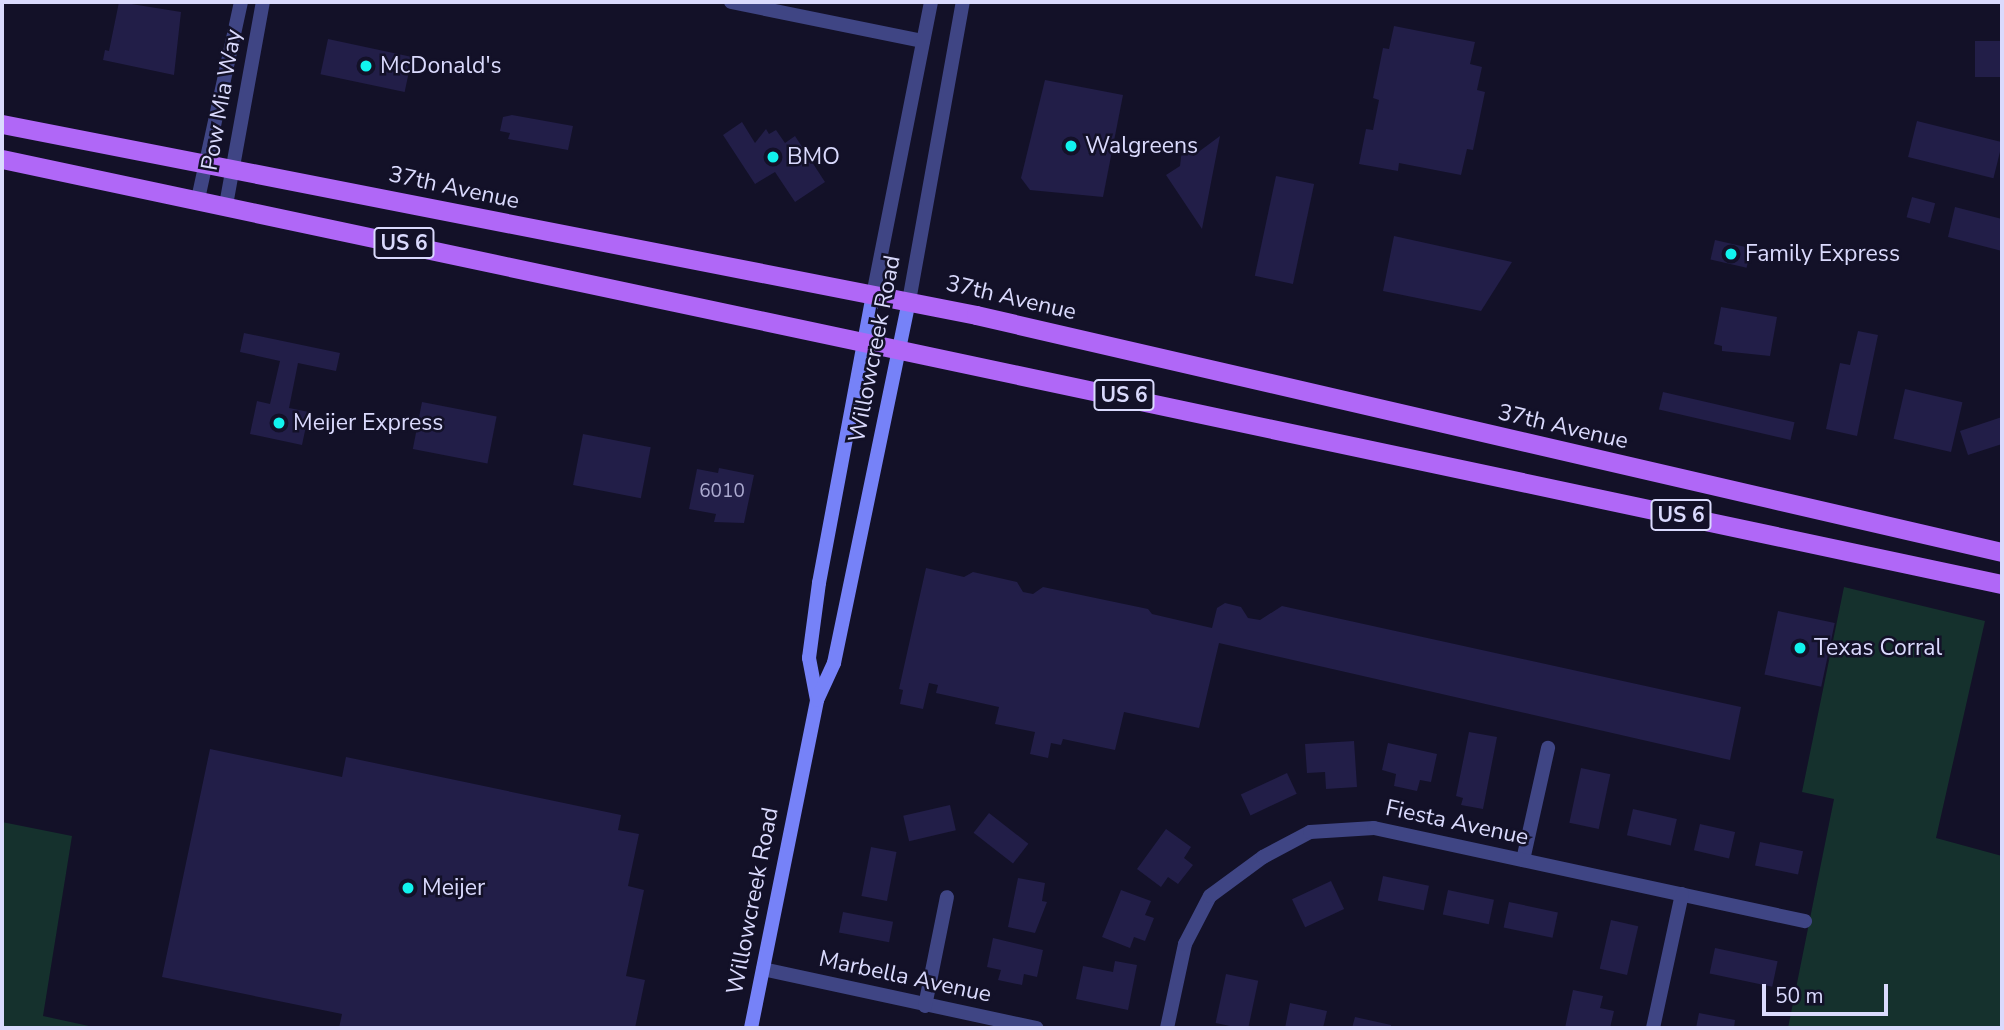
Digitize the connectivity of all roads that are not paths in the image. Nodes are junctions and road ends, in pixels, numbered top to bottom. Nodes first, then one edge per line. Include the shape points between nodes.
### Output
1 (241, 2) edge
2 (263, 2) edge
3 (731, 2) edge
4 (931, 2) edge
5 (963, 2) edge
6 (923, 41) junction
7 (2, 124) edge
8 (2, 159) edge
9 (204, 163) junction
10 (233, 168) junction
11 (198, 199) junction
12 (226, 205) junction
13 (873, 295) junction
14 (909, 301) junction
15 (864, 340) junction
16 (900, 347) junction
17 (2002, 552) edge
18 (2002, 584) edge
19 (817, 700) junction
20 (1548, 748) dead end
21 (1523, 860) junction
22 (1682, 894) junction
23 (947, 897) dead end
24 (1805, 921) dead end
25 (763, 969) junction
26 (925, 1006) junction
27 (751, 1028) edge
28 (1037, 1028) edge
29 (1167, 1028) edge
30 (1653, 1028) edge

1 - 9 street, Pow Mia Way
2 - 10 street, Pow Mia Way
3 - 6 street
4 - 6 street, Willowcreek Road
5 - 14 street, Willowcreek Road
6 - 13 street, Willowcreek Road
7 - 9 main road, 37th Avenue / US 6
8 - 11 main road, US 6
9 - 10 main road, 37th Avenue / US 6
9 - 11 street, Pow Mia Way
10 - 12 street, Pow Mia Way
10 - 13 main road, 37th Avenue / US 6
11 - 12 main road, US 6
12 - 15 main road, US 6
13 - 14 main road, 37th Avenue / US 6
13 - 15 main road, Willowcreek Road
14 - 16 main road, Willowcreek Road
14 - 17 main road, 37th Avenue / US 6
15 - 16 main road, US 6
15 - 19 main road, Willowcreek Road via 809,658
16 - 18 main road, US 6
16 - 19 main road, Willowcreek Road via 835,663
19 - 25 main road, Willowcreek Road
20 - 21 street
21 - 22 street, Fiesta Avenue
21 - 29 street, Fiesta Avenue via 1374,828 1310,832 1263,857 1210,896 1185,944
22 - 24 street, Fiesta Avenue
22 - 30 street
23 - 26 street
25 - 26 street, Marbella Avenue
25 - 27 main road, Willowcreek Road
26 - 28 street, Marbella Avenue

